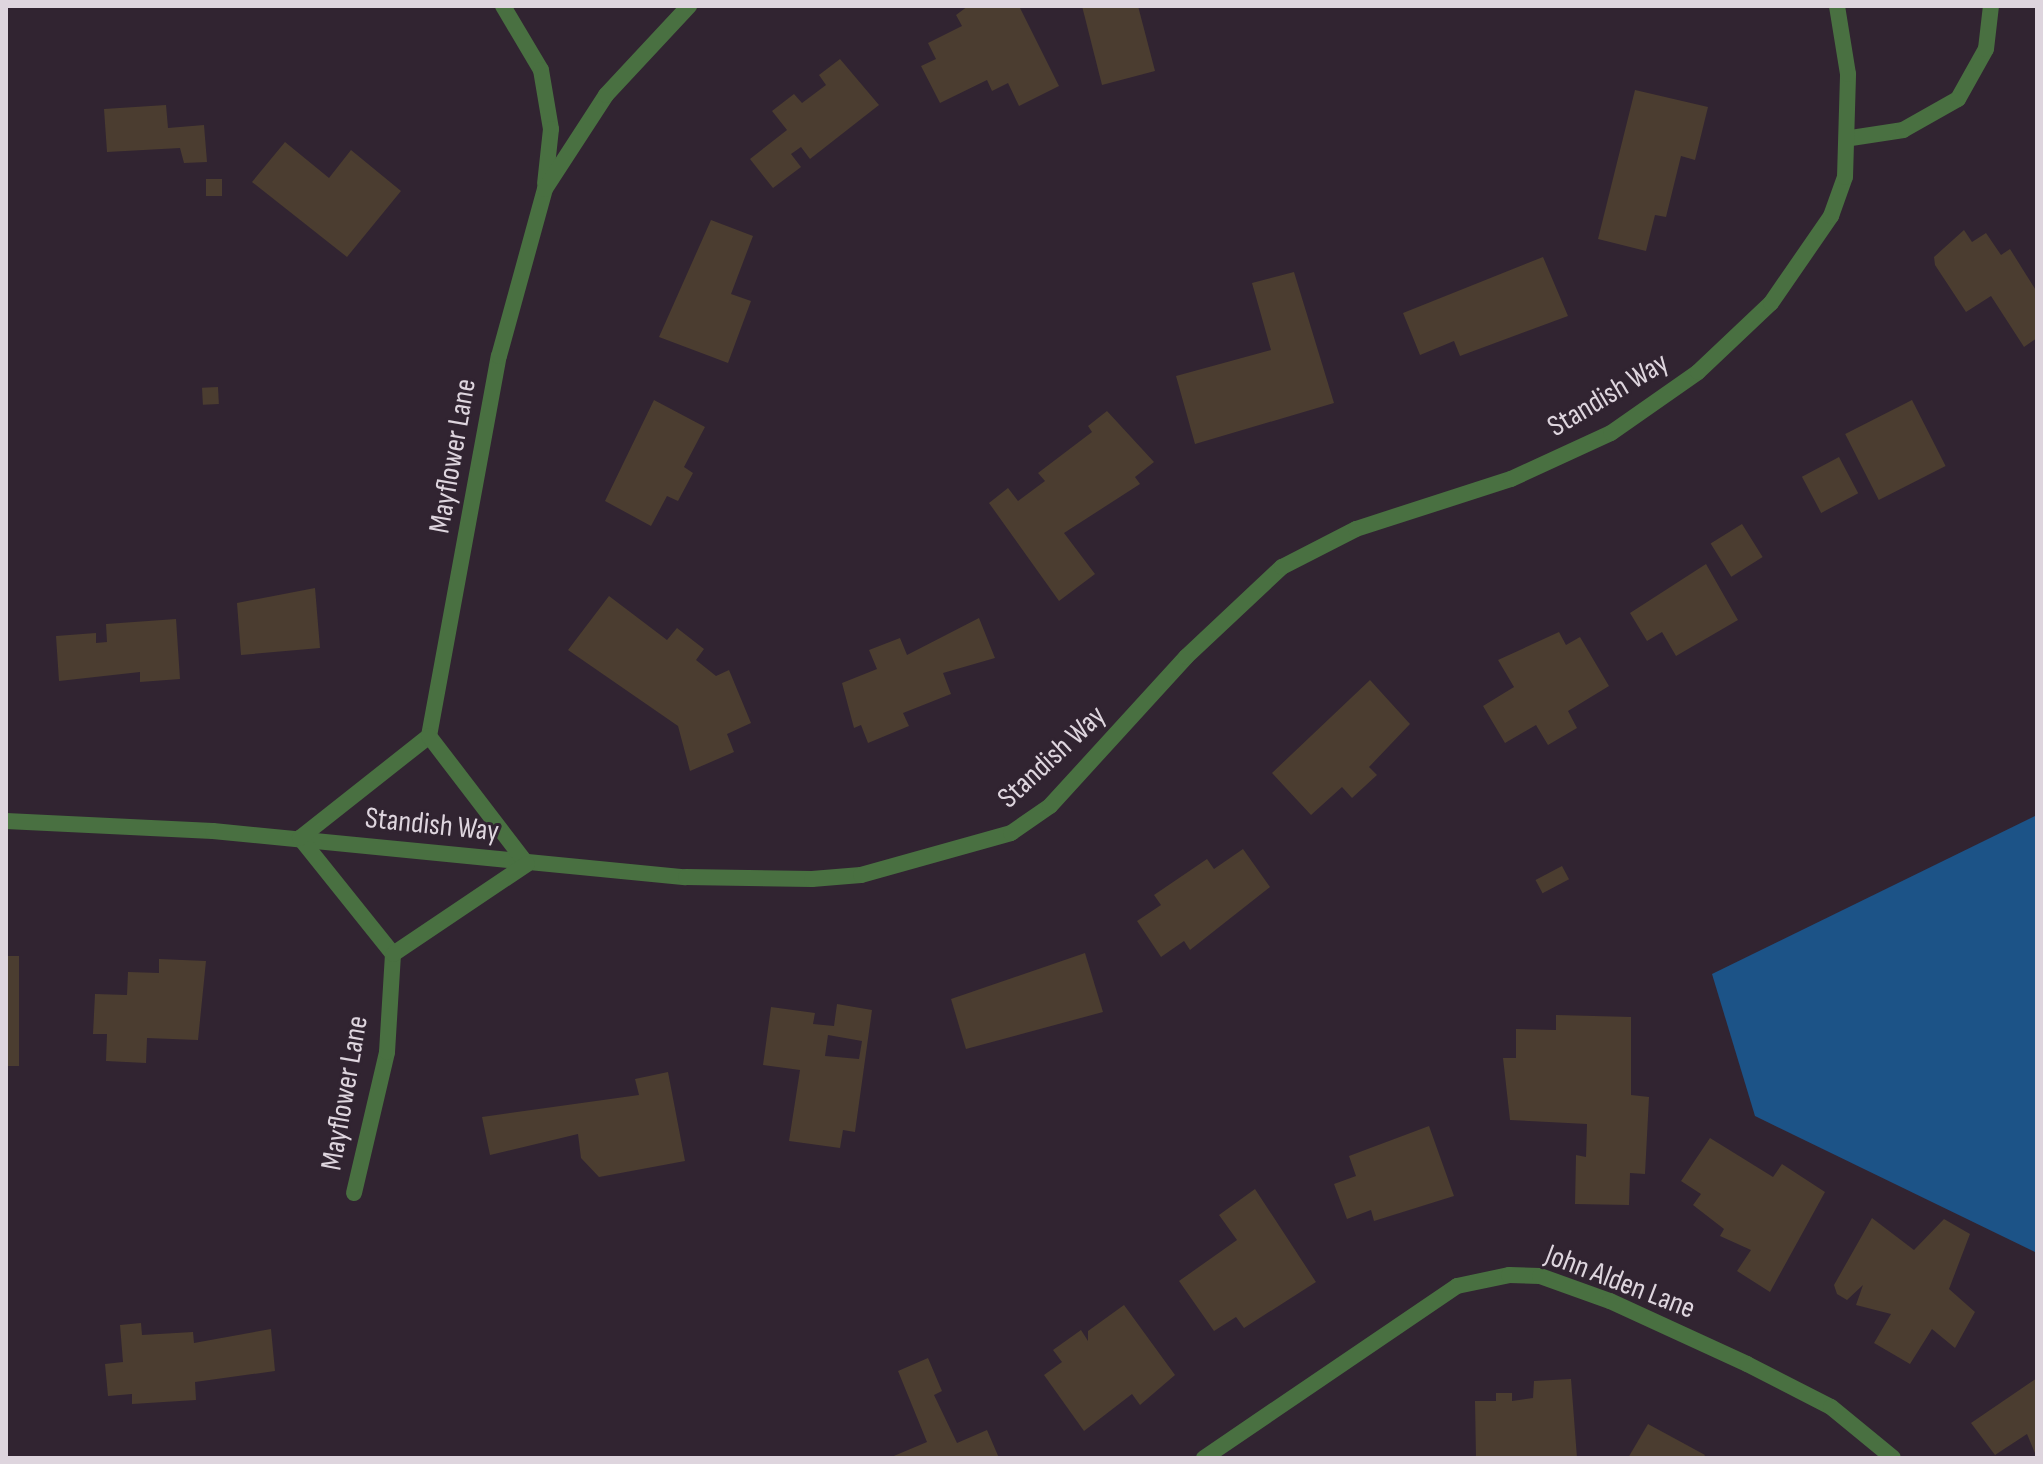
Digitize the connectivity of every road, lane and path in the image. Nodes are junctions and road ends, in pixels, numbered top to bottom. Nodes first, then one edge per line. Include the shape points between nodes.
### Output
1 (503, 6) edge
2 (689, 6) edge
3 (1837, 6) edge
4 (1991, 6) edge
5 (1851, 138) junction
6 (545, 189) junction
7 (429, 736) junction
8 (6, 821) edge
9 (300, 838) junction
10 (527, 864) junction
11 (393, 954) junction
12 (354, 1193) dead end
13 (1204, 1458) edge
14 (1893, 1458) edge

1 - 6 street, Mayflower Lane via 541,70 551,129
2 - 6 street, Mayflower Lane via 606,95
3 - 5 street, Standish Way
4 - 5 street via 1986,49 1958,99 1903,130
5 - 10 street, Standish Way via 1831,216 1805,260 1698,372 1566,455 1356,529 1282,567 1186,657 1050,806 1011,833 875,872 812,879
6 - 7 street, Mayflower Lane via 499,356
7 - 9 street
7 - 10 street
8 - 9 street, Standish Way
9 - 10 street, Standish Way
9 - 11 street
10 - 11 street
11 - 12 street, Mayflower Lane via 387,1052
13 - 14 street, John Alden Lane via 1457,1286 1509,1275 1540,1276 1610,1301 1747,1364 1831,1407

